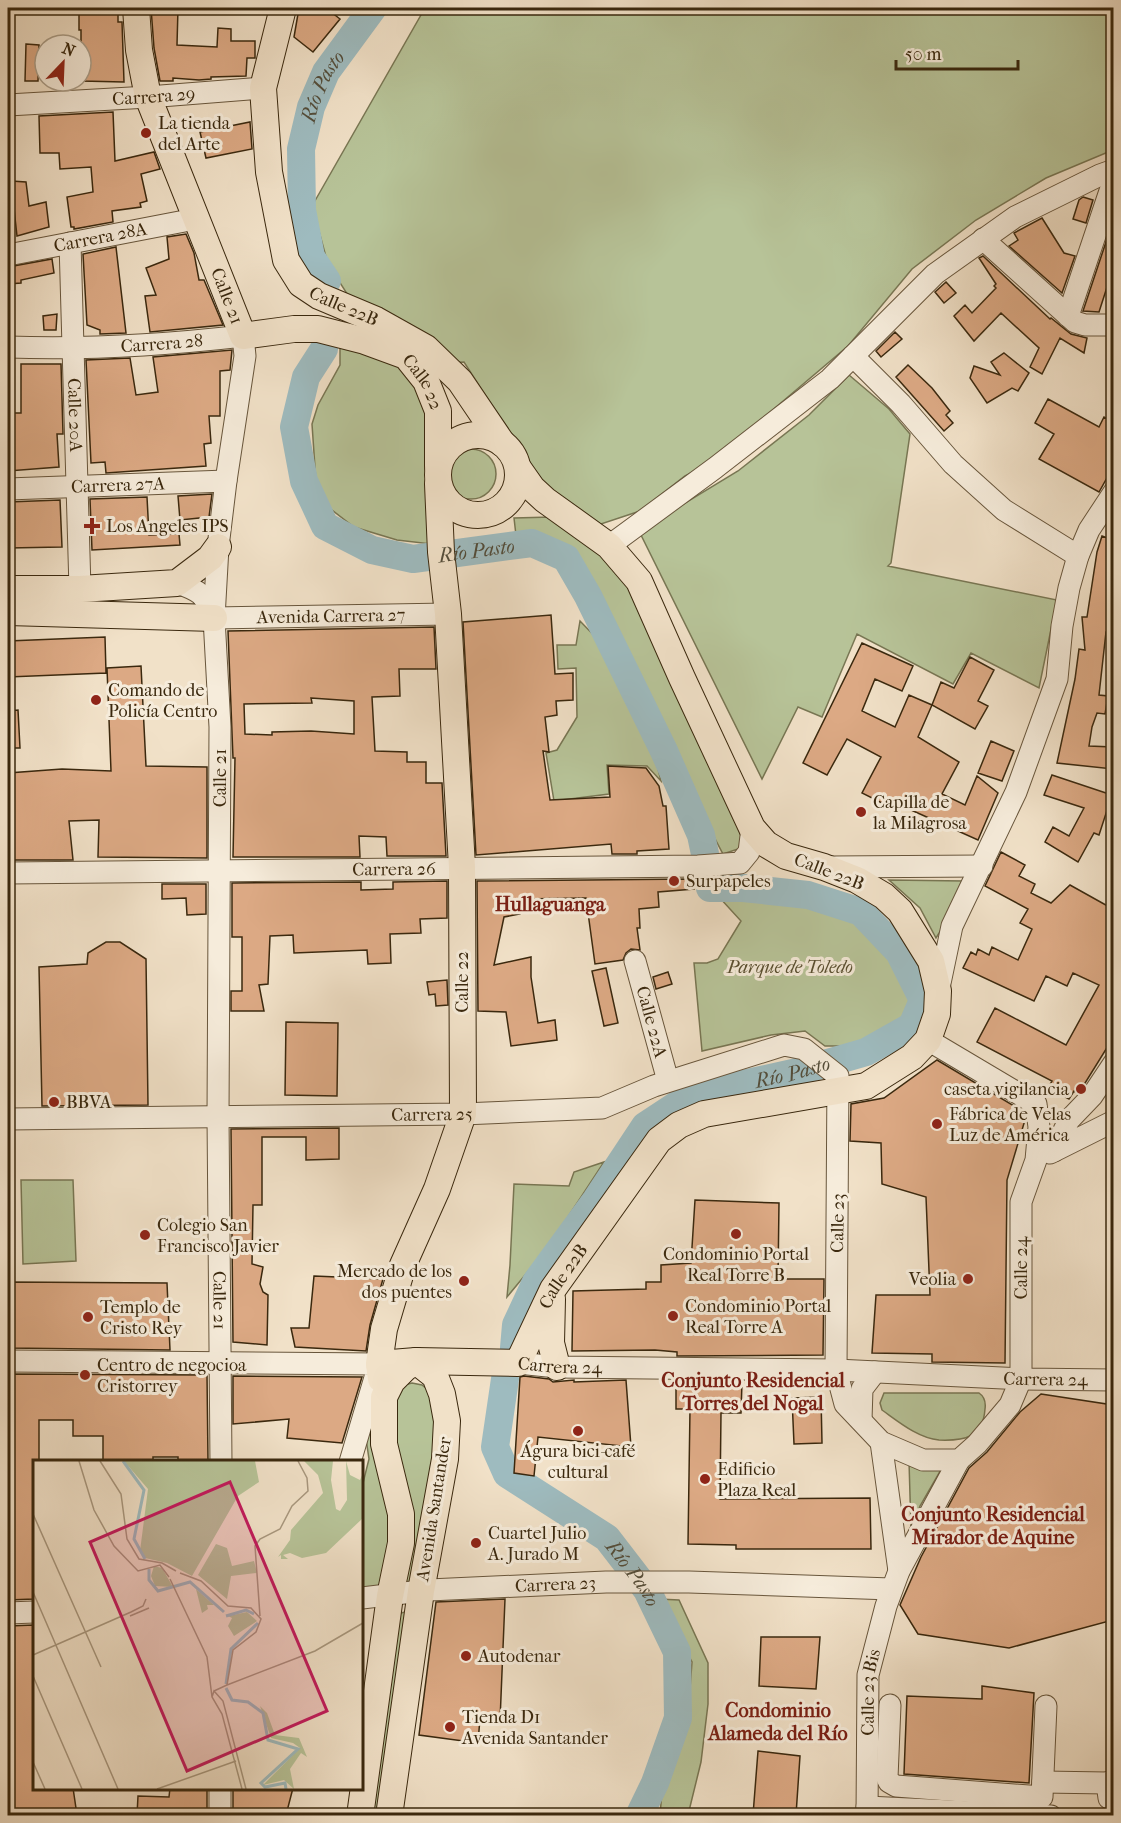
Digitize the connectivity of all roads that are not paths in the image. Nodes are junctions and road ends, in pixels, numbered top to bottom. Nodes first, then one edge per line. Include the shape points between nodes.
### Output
1 (136, 8) edge
2 (283, 8) edge
3 (263, 88) junction
4 (148, 97) junction
5 (8, 105) edge
6 (1113, 170) edge
7 (1113, 179) edge
8 (195, 219) junction
9 (983, 239) junction
10 (70, 243) junction
11 (8, 255) edge
12 (1068, 316) junction
13 (1113, 325) edge
14 (318, 329) joint
15 (370, 330) junction
16 (243, 336) junction
17 (8, 347) edge
18 (72, 349) junction
19 (853, 356) junction
20 (502, 443) junction
21 (518, 468) junction
22 (438, 475) junction
23 (226, 481) junction
24 (76, 487) junction
25 (8, 489) edge
26 (1113, 492) edge
27 (609, 546) junction
28 (218, 547) junction
29 (1078, 556) junction
30 (177, 583) junction
31 (8, 589) edge
32 (80, 589) junction
33 (8, 612) edge
34 (448, 614) junction
35 (214, 618) junction
36 (752, 828) junction
37 (982, 866) junction
38 (462, 867) junction
39 (824, 867) junction
40 (8, 873) edge
41 (220, 873) junction
42 (635, 961) dead end
43 (938, 991) junction
44 (928, 1040) junction
45 (1113, 1063) edge
46 (668, 1081) junction
47 (839, 1084) junction
48 (463, 1114) junction
49 (218, 1116) junction
50 (8, 1119) edge
51 (1113, 1120) edge
52 (1045, 1155) junction
53 (553, 1289) junction
54 (8, 1360) edge
55 (416, 1361) junction
56 (476, 1362) junction
57 (220, 1363) junction
58 (515, 1363) junction
59 (379, 1364) junction
60 (557, 1366) junction
61 (836, 1370) junction
62 (875, 1372) junction
63 (1021, 1379) junction
64 (1113, 1380) edge
65 (384, 1397) junction
66 (861, 1420) junction
67 (447, 1421) junction
68 (881, 1442) junction
69 (221, 1460) edge
70 (350, 1460) edge
71 (959, 1460) junction
72 (895, 1580) junction
73 (421, 1591) junction
74 (390, 1596) junction
75 (363, 1598) edge
76 (33, 1612) edge
77 (8, 1613) edge
78 (890, 1705) dead end
79 (1046, 1706) dead end
80 (1111, 1787) edge
81 (220, 1790) edge
82 (1045, 1802) edge
83 (867, 1811) edge
84 (220, 1815) edge
85 (360, 1815) edge
86 (389, 1815) edge

1 - 4 main road, Calle 21
2 - 3 main road, Calle 22B
3 - 4 street, Carrera 29
3 - 15 main road, Calle 22B via 269,172 286,260 301,284
4 - 5 street, Carrera 29
4 - 8 main road, Calle 21
6 - 9 street via 1015,217
7 - 12 street
8 - 10 street, Carrera 28A
8 - 16 main road, Calle 21
9 - 12 street
9 - 19 street via 935,274
10 - 11 street, Carrera 28A
10 - 18 street, Calle 20A
12 - 13 street via 1085,325
14 - 15 main road, Calle 22
14 - 16 main road, Carrera 28
15 - 20 main road, Calle 22B via 426,348 459,381
15 - 22 main road, Calle 22 via 406,356 426,381 438,411
16 - 18 street, Carrera 28
16 - 23 street, Calle 21 via 244,356
17 - 18 street, Carrera 28
18 - 24 street, Calle 20A
19 - 27 street via 821,386
19 - 29 street via 953,464 1004,510
20 - 21 main road
20 - 22 main road via 488,436 471,435 456,440 445,451
21 - 22 main road via 514,495 505,506 479,516 452,507 443,497
21 - 27 main road, Calle 22B via 545,500
22 - 34 main road, Calle 22
23 - 24 street, Carrera 27A
23 - 28 street, Calle 21
24 - 25 street, Carrera 27A
24 - 32 street, Calle 20A
26 - 29 street
27 - 36 main road, Calle 22B via 639,581
28 - 30 main road
28 - 35 street, Calle 21
29 - 37 street via 1062,626 1057,678 1016,792
30 - 32 main road
30 - 35 street via 201,593
31 - 32 main road
33 - 35 main road, Avenida Carrera 27
34 - 35 street, Avenida Carrera 27
34 - 38 main road, Calle 22
35 - 41 street, Calle 21 via 220,727
36 - 38 street, Carrera 26 via 749,852 740,863
36 - 39 main road, Calle 22B via 766,844 786,856
37 - 39 street
37 - 43 street via 952,926
38 - 41 street, Carrera 26
38 - 48 main road, Calle 22
39 - 43 main road, Calle 22B via 857,880 900,911 931,961
40 - 41 street, Carrera 26
41 - 49 street, Calle 21
42 - 46 street, Calle 22A
43 - 44 main road, Calle 22B via 937,1014
44 - 47 main road, Calle 22B via 912,1057 866,1086
44 - 52 street via 1036,1104
45 - 52 street
46 - 47 street, Carrera 25 via 784,1045 804,1049
46 - 48 street, Carrera 25 via 602,1108
47 - 53 main road, Calle 22B via 704,1114 679,1125 648,1154
47 - 61 street, Calle 23
48 - 49 street, Carrera 25
48 - 59 main road, Calle 22 via 437,1189 403,1265 384,1329
49 - 50 street, Carrera 25
49 - 57 street, Calle 21
51 - 52 street
52 - 63 street, Calle 24 via 1021,1202
53 - 58 main road, Calle 22B
53 - 60 main road via 551,1343
54 - 57 street, Carrera 24
55 - 56 main road, Carrera 24
55 - 59 main road, Carrera 24
55 - 65 main road via 392,1381
55 - 67 main road, Avenida Santander via 435,1376
56 - 58 main road, Carrera 24
56 - 67 main road via 455,1375
57 - 59 street, Carrera 24
57 - 69 street, Calle 21
58 - 60 street, Carrera 24
59 - 65 main road, Avenida Santander
59 - 70 street, Calle 22
60 - 61 street, Carrera 24
61 - 62 street, Carrera 24
61 - 66 street, Calle 23 via 845,1404
62 - 63 street, Carrera 24
62 - 66 street via 862,1389
63 - 64 street, Carrera 24
63 - 71 street, Calle 23 Bis via 1010,1405
65 - 74 main road, Avenida Santander via 384,1444 401,1515 401,1543
66 - 68 street, Calle 23
67 - 73 main road, Avenida Santander via 445,1460
68 - 71 street via 923,1460
68 - 72 street, Calle 23 Bis
71 - 72 street, Calle 23 Bis
72 - 73 street, Carrera 23 via 606,1582
72 - 83 street, Calle 23 Bis via 868,1675
73 - 74 street, Carrera 23
73 - 86 main road, Avenida Santander
74 - 75 street, Carrera 23
74 - 85 main road, Avenida Santander
76 - 77 street
78 - 82 street via 889,1782 896,1786
79 - 82 street
80 - 82 street
81 - 84 street
82 - 83 street

